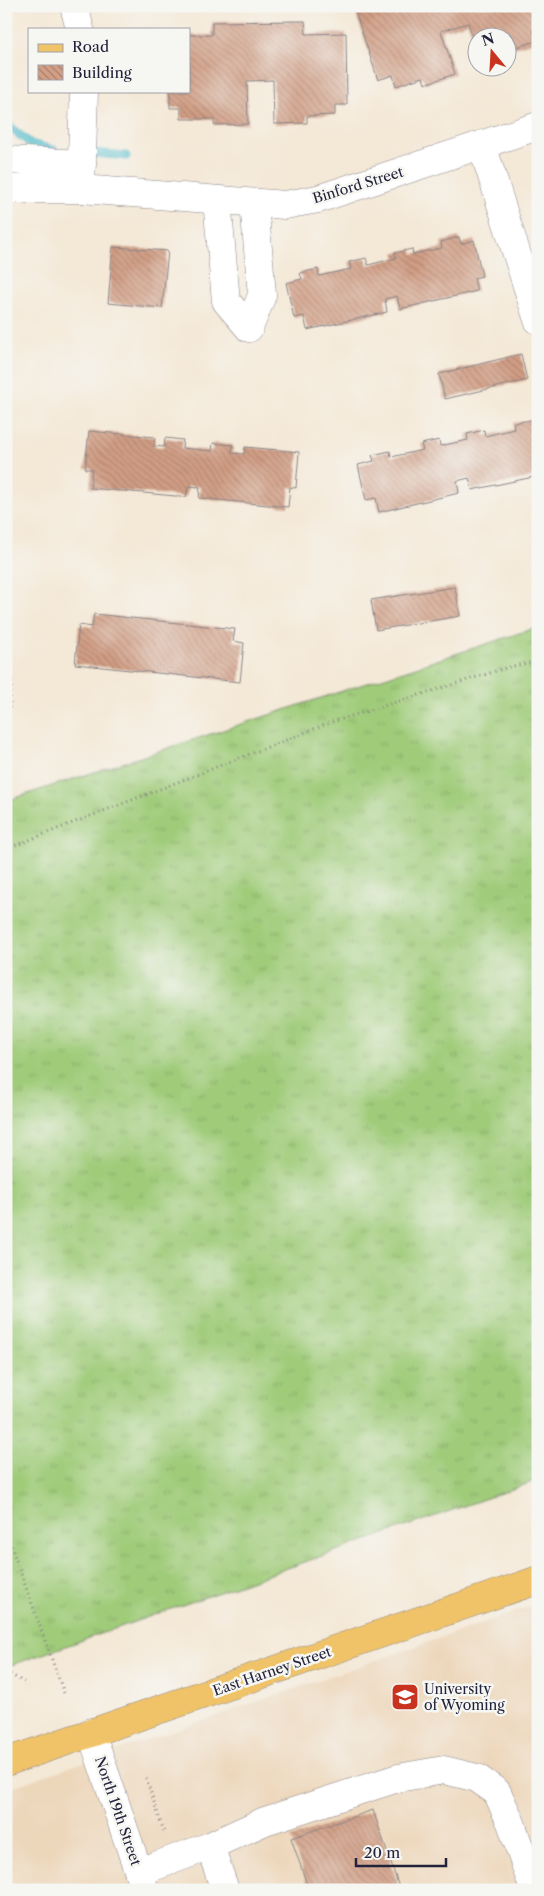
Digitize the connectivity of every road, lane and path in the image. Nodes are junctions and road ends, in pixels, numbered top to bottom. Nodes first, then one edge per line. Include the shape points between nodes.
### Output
1 (74, 6) edge
2 (80, 28) edge
3 (84, 92) edge
4 (538, 126) edge
5 (482, 144) junction
6 (6, 160) edge
7 (82, 176) junction
8 (6, 189) edge
9 (217, 200) junction
10 (254, 203) junction
11 (538, 320) edge
12 (538, 661) edge
13 (6, 663) edge
14 (6, 745) edge
15 (6, 849) edge
16 (6, 1532) edge
17 (538, 1580) edge
18 (6, 1672) edge
19 (24, 1682) dead end
20 (64, 1693) dead end
21 (91, 1732) junction
22 (6, 1762) edge
23 (210, 1846) junction
24 (142, 1881) edge
25 (225, 1890) edge
26 (534, 1890) edge

1 - 2 street
3 - 7 street
4 - 5 street, Binford Street
5 - 10 street, Binford Street via 318,199 285,205
5 - 11 street
6 - 7 street
7 - 8 street
7 - 9 street, Binford Street
9 - 10 street, Binford Street
9 - 10 street via 226,301 249,328 262,295
12 - 15 path via 332,722
13 - 14 path via 12,680
16 - 20 path
17 - 21 main road, East Harney Street
18 - 19 path
21 - 22 main road, East Harney Street
21 - 24 street, North 19th Street
23 - 24 street
23 - 25 street
23 - 26 street via 265,1821 360,1790 398,1778 444,1770 477,1778 497,1792

